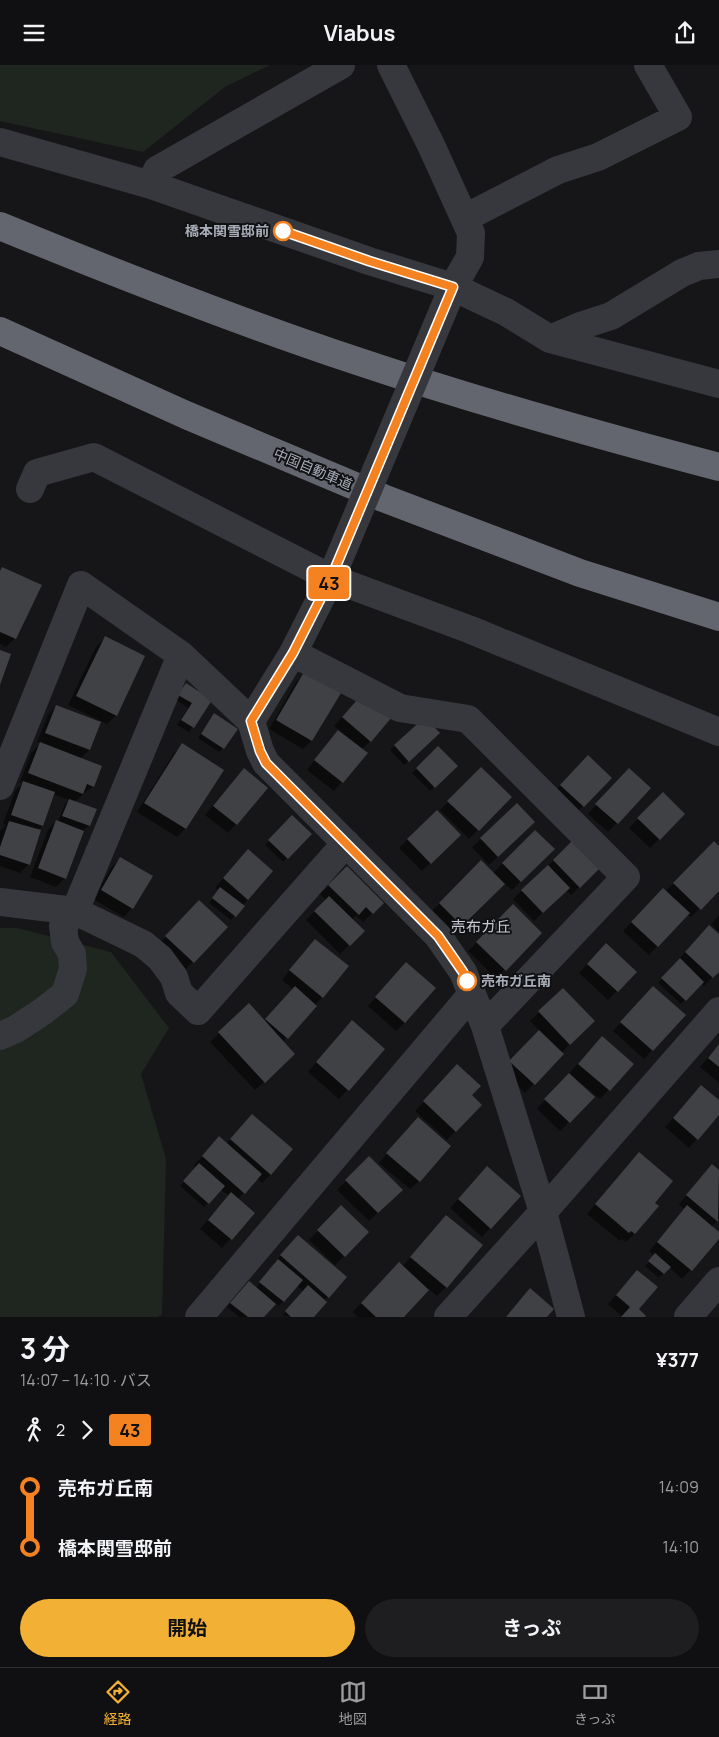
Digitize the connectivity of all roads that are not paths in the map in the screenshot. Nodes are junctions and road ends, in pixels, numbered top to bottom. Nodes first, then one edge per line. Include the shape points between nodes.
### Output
1 (340, 65) edge
2 (391, 65) edge
3 (648, 65) edge
4 (0, 142) edge
5 (151, 185) junction
6 (464, 218) junction
7 (0, 226) edge
8 (719, 264) edge
9 (453, 287) junction
10 (0, 331) edge
11 (550, 339) junction
12 (719, 384) edge
13 (719, 467) edge
14 (30, 489) dead end
15 (331, 578) junction
16 (719, 617) edge
17 (293, 653) junction
18 (181, 655) junction
19 (251, 721) junction
20 (719, 732) edge
21 (0, 786) edge
22 (346, 843) junction
23 (0, 901) edge
24 (74, 911) junction
25 (472, 994) junction
26 (719, 1011) edge
27 (485, 1026) junction
28 (0, 1036) edge
29 (543, 1212) junction
30 (719, 1281) edge
31 (199, 1317) edge
32 (448, 1317) edge
33 (571, 1317) edge
34 (688, 1317) edge

1 - 5 street via 157,170
2 - 6 street
3 - 6 street via 678,117
4 - 5 street
5 - 9 street
6 - 9 street via 471,233 470,257
7 - 13 highway via 135,281 356,361 605,437
8 - 11 street via 682,273 611,316
9 - 11 street via 506,312
9 - 15 street, bridge
10 - 16 highway, 中国自動車道 via 186,415 383,498 580,573
11 - 12 street
14 - 15 street via 37,473 94,457
15 - 17 street
15 - 20 street via 471,630
17 - 19 street
17 - 27 street via 400,708 468,719 626,877
18 - 19 street
18 - 21 street via 81,585
18 - 24 street
19 - 22 street via 266,763
22 - 24 street via 198,1011 180,993 174,977 160,957 143,944
22 - 25 street via 438,936 463,972
23 - 24 street
24 - 28 street via 63,926 73,969 65,994 16,1029
25 - 27 street
25 - 31 street
26 - 29 street
27 - 29 street
29 - 32 street
29 - 33 street
30 - 34 street

